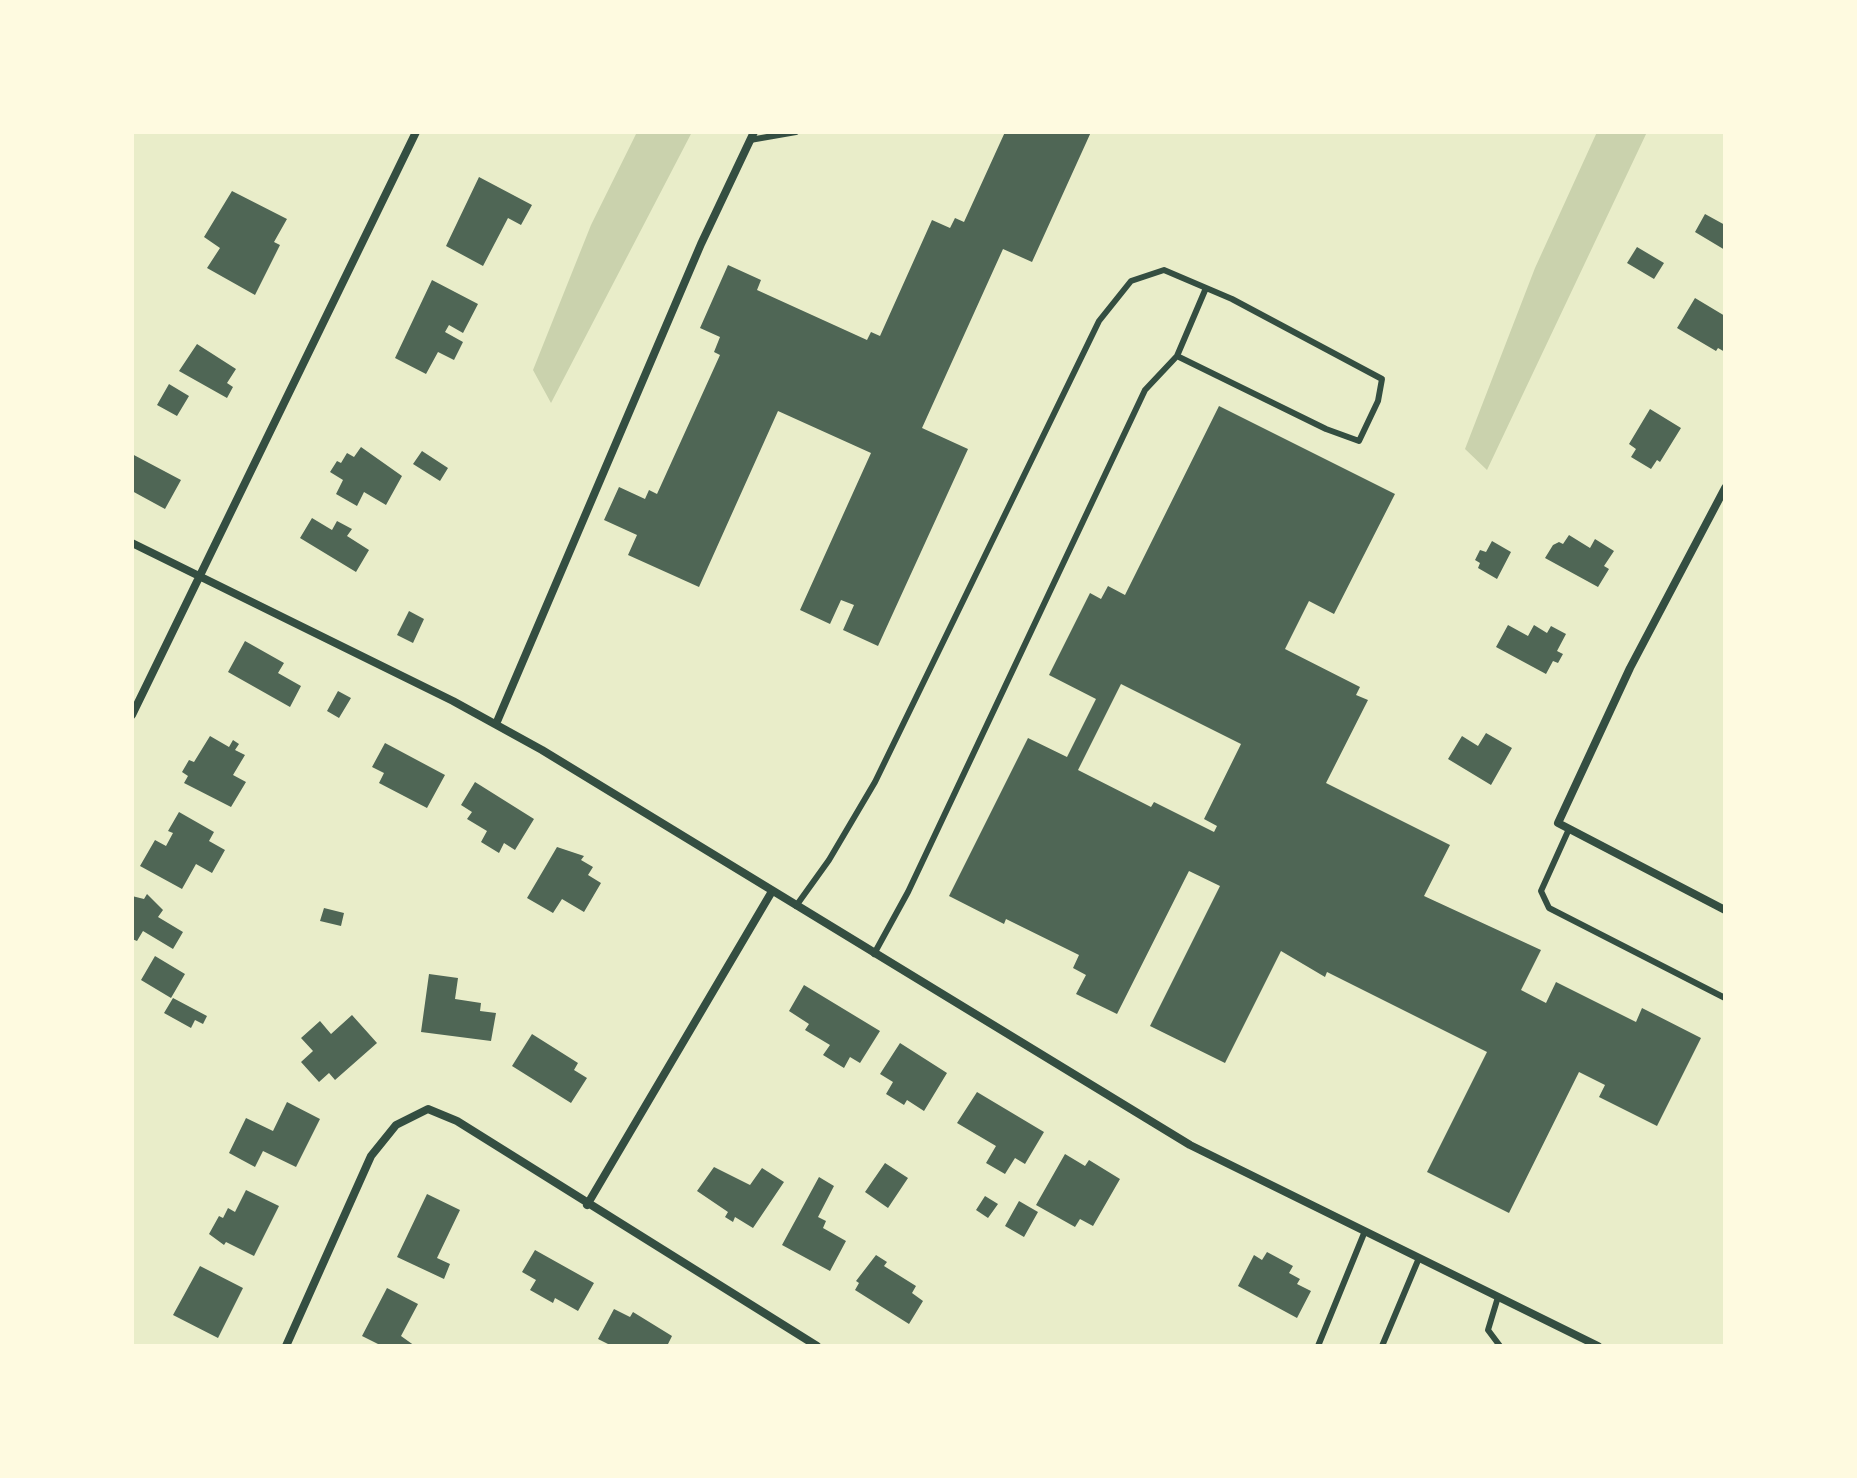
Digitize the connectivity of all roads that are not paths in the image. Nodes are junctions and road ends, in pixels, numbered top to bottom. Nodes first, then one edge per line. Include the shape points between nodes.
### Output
1 (416, 132) edge
2 (796, 132) edge
3 (752, 136) edge
4 (1206, 288) junction
5 (1177, 356) junction
6 (1725, 488) edge
7 (132, 543) edge
8 (202, 577) junction
9 (132, 715) edge
10 (496, 724) junction
11 (1569, 829) junction
12 (771, 893) junction
13 (796, 906) junction
14 (1725, 910) edge
15 (874, 954) junction
16 (1725, 998) edge
17 (587, 1205) junction
18 (1365, 1231) junction
19 (1419, 1258) junction
20 (1498, 1297) junction
21 (286, 1346) edge
22 (817, 1346) edge
23 (1318, 1346) edge
24 (1382, 1346) edge
25 (1500, 1346) edge
26 (1598, 1346) edge

1 - 8 street
2 - 3 lane
3 - 10 street
4 - 5 lane
4 - 5 lane via 1382,379 1378,401 1359,441
4 - 13 lane via 1164,270 1131,281 1099,321 875,782
5 - 15 lane via 1145,390
6 - 11 street via 1630,668 1558,823
7 - 8 street
8 - 9 street
8 - 10 street
10 - 12 street
11 - 14 street
11 - 16 lane via 1544,876 1541,891 1549,908
12 - 13 street
12 - 17 street
13 - 15 street
15 - 18 street via 1190,1145
17 - 21 street via 457,1121 428,1109 396,1125 371,1156
17 - 22 street
18 - 19 street
18 - 23 lane
19 - 20 street
19 - 24 lane
20 - 25 lane via 1488,1330
20 - 26 street

